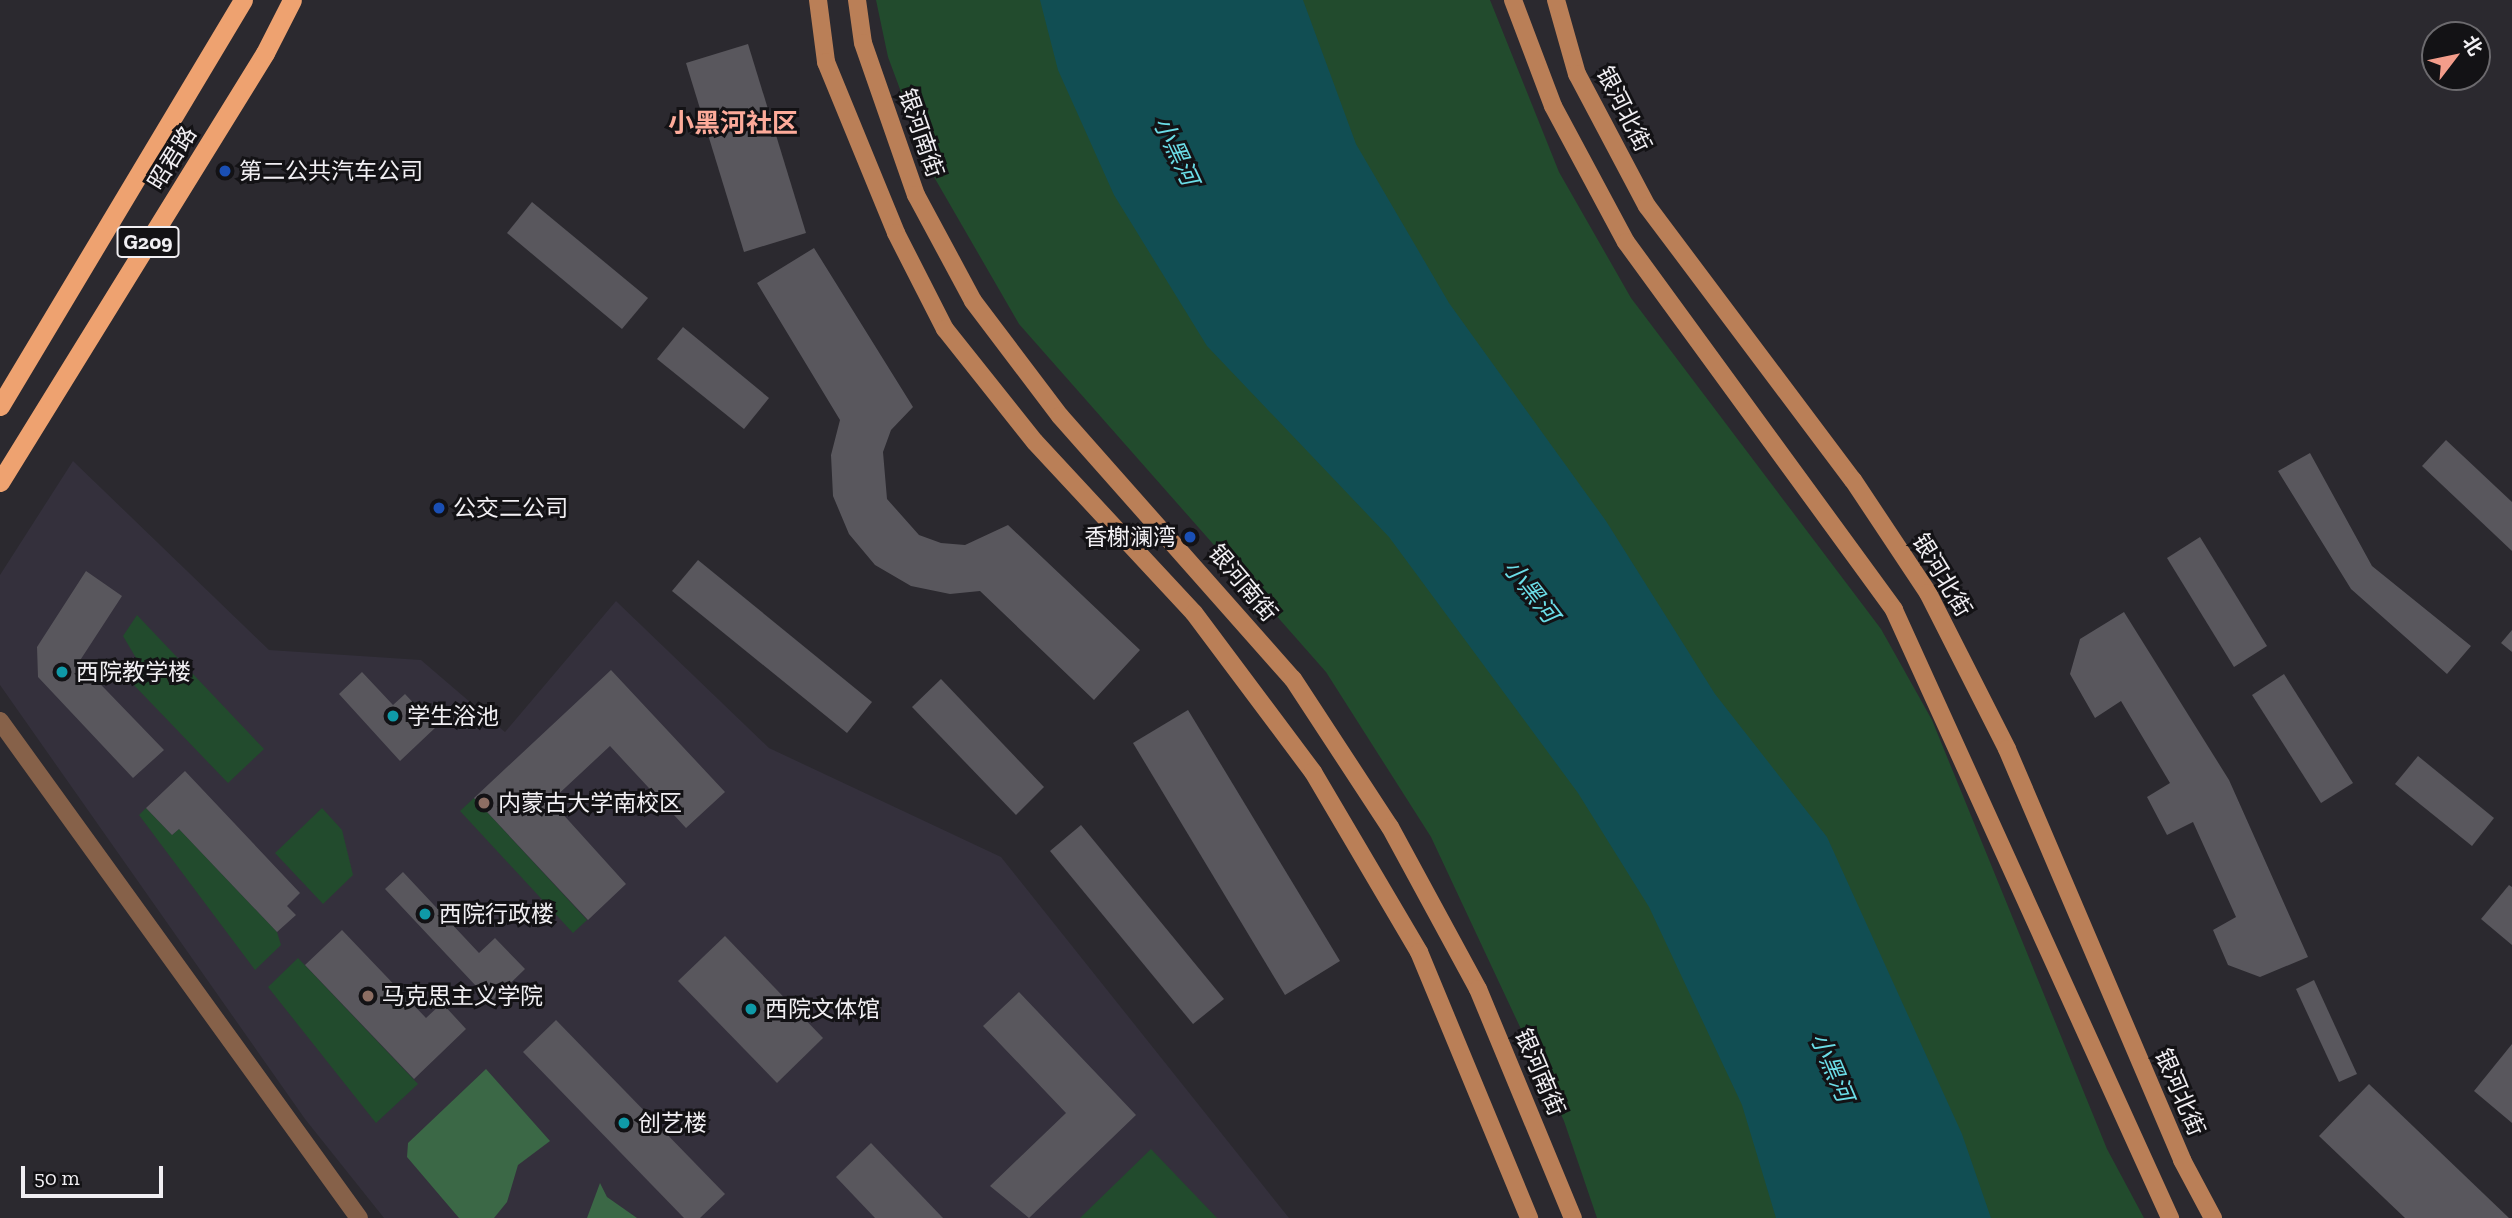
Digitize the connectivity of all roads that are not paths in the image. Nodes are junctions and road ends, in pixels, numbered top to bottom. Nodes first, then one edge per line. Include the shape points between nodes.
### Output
1 (243, 0) edge
2 (292, 0) edge
3 (818, 0) edge
4 (858, 0) edge
5 (1513, 0) edge
6 (1556, 0) edge
7 (0, 406) edge
8 (0, 482) edge
9 (0, 720) edge
10 (359, 1218) edge
11 (1529, 1218) edge
12 (1573, 1218) edge
13 (2170, 1218) edge
14 (2213, 1218) edge

1 - 7 highway, 昭君路 / G209
2 - 8 highway, 昭君路 / G209 via 265,53
3 - 11 main road via 826,62 896,233 946,329 1035,442 1194,613 1313,772 1419,952
4 - 12 main road, 银河南街 via 863,43 916,195 973,301 1060,416 1293,679 1390,827 1478,989
5 - 13 main road via 1553,106 1626,242 1894,610
6 - 14 main road, 银河北街 via 1577,74 1647,206 1853,480 1928,593 2007,749 2182,1160
9 - 10 street

